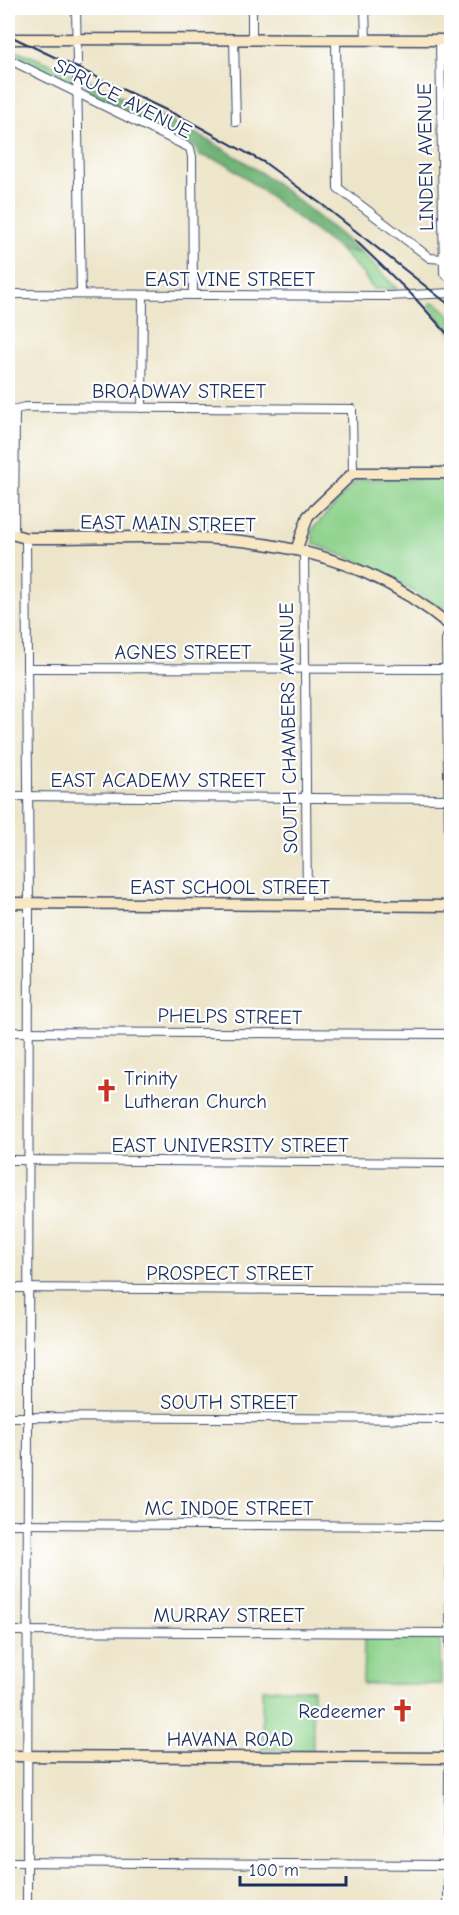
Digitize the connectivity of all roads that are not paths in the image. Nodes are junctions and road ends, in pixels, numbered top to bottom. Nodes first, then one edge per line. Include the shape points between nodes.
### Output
1 (76, 8) edge
2 (252, 8) edge
3 (365, 8) edge
4 (8, 39) edge
5 (77, 39) junction
6 (234, 40) junction
7 (252, 40) junction
8 (336, 40) junction
9 (366, 40) junction
10 (446, 40) edge
11 (8, 59) edge
12 (77, 63) dead end
13 (77, 73) dead end
14 (78, 92) junction
15 (236, 122) dead end
16 (444, 258) junction
17 (452, 279) edge
18 (452, 293) edge
19 (8, 294) edge
20 (81, 294) junction
21 (143, 295) junction
22 (194, 295) junction
23 (142, 408) junction
24 (11, 411) edge
25 (353, 473) junction
26 (452, 473) edge
27 (11, 533) edge
28 (26, 538) junction
29 (300, 549) junction
30 (451, 627) edge
31 (27, 668) junction
32 (305, 669) junction
33 (447, 669) junction
34 (8, 796) edge
35 (28, 796) junction
36 (306, 798) junction
37 (450, 799) edge
38 (8, 903) edge
39 (29, 903) junction
40 (307, 905) junction
41 (451, 906) edge
42 (8, 1032) edge
43 (29, 1032) junction
44 (452, 1034) edge
45 (8, 1160) edge
46 (29, 1160) junction
47 (452, 1163) edge
48 (8, 1288) edge
49 (29, 1288) junction
50 (452, 1291) edge
51 (452, 1388) edge
52 (8, 1417) edge
53 (29, 1417) junction
54 (451, 1419) edge
55 (8, 1524) edge
56 (29, 1524) junction
57 (450, 1526) edge
58 (8, 1631) edge
59 (28, 1631) junction
60 (450, 1633) junction
61 (8, 1756) edge
62 (28, 1756) junction
63 (450, 1758) edge
64 (8, 1863) edge
65 (27, 1863) junction
66 (448, 1865) junction
67 (27, 1908) edge
68 (448, 1908) edge

1 - 5 street
2 - 7 street
3 - 9 street
4 - 5 street
5 - 6 street
5 - 12 street
6 - 7 street
6 - 15 street
7 - 8 street
8 - 9 street
8 - 16 street via 338,188 430,258
9 - 10 street
10 - 16 street, LINDEN AVENUE
11 - 14 street, SPRUCE AVENUE
13 - 14 street
14 - 20 street
14 - 22 street, SPRUCE AVENUE via 190,148
16 - 17 street, LINDEN AVENUE via 444,273
18 - 22 street, EAST VINE STREET
19 - 20 street, EAST VINE STREET
20 - 21 street, EAST VINE STREET
21 - 22 street, EAST VINE STREET
21 - 23 street
23 - 24 street, BROADWAY STREET via 25,407
23 - 25 street, BROADWAY STREET via 352,409
24 - 27 street
25 - 26 street
25 - 29 street, SOUTH CHAMBERS AVENUE via 308,516
27 - 28 street, EAST MAIN STREET
28 - 29 street, EAST MAIN STREET via 226,539
28 - 31 street
29 - 30 street, EAST MAIN STREET via 384,581
29 - 32 street, SOUTH CHAMBERS AVENUE
30 - 33 street via 446,640
31 - 32 street, AGNES STREET
31 - 35 street
32 - 33 street, AGNES STREET
32 - 36 street, SOUTH CHAMBERS AVENUE
33 - 37 street
34 - 35 street, EAST ACADEMY STREET
35 - 36 street, EAST ACADEMY STREET
35 - 39 street
36 - 37 street, EAST ACADEMY STREET
36 - 40 street, SOUTH CHAMBERS AVENUE
37 - 41 street
38 - 39 street, EAST SCHOOL STREET
39 - 40 street, EAST SCHOOL STREET
39 - 43 street
40 - 41 street, EAST SCHOOL STREET
42 - 43 street, PHELPS STREET
43 - 44 street, PHELPS STREET
43 - 46 street
45 - 46 street, EAST UNIVERSITY STREET
46 - 47 street, EAST UNIVERSITY STREET
46 - 49 street
48 - 49 street, PROSPECT STREET
49 - 50 street, PROSPECT STREET
49 - 53 street
51 - 54 street
52 - 53 street, SOUTH STREET
53 - 54 street, SOUTH STREET
53 - 56 street
54 - 57 street
55 - 56 street, MC INDOE STREET
56 - 57 street, MC INDOE STREET
56 - 59 street
57 - 60 street
58 - 59 street, MURRAY STREET
59 - 60 street, MURRAY STREET
59 - 62 street
60 - 63 street
61 - 62 street, HAVANA ROAD
62 - 63 street, HAVANA ROAD
62 - 65 street
63 - 66 street
64 - 65 street
65 - 66 street
65 - 67 street
66 - 68 street

